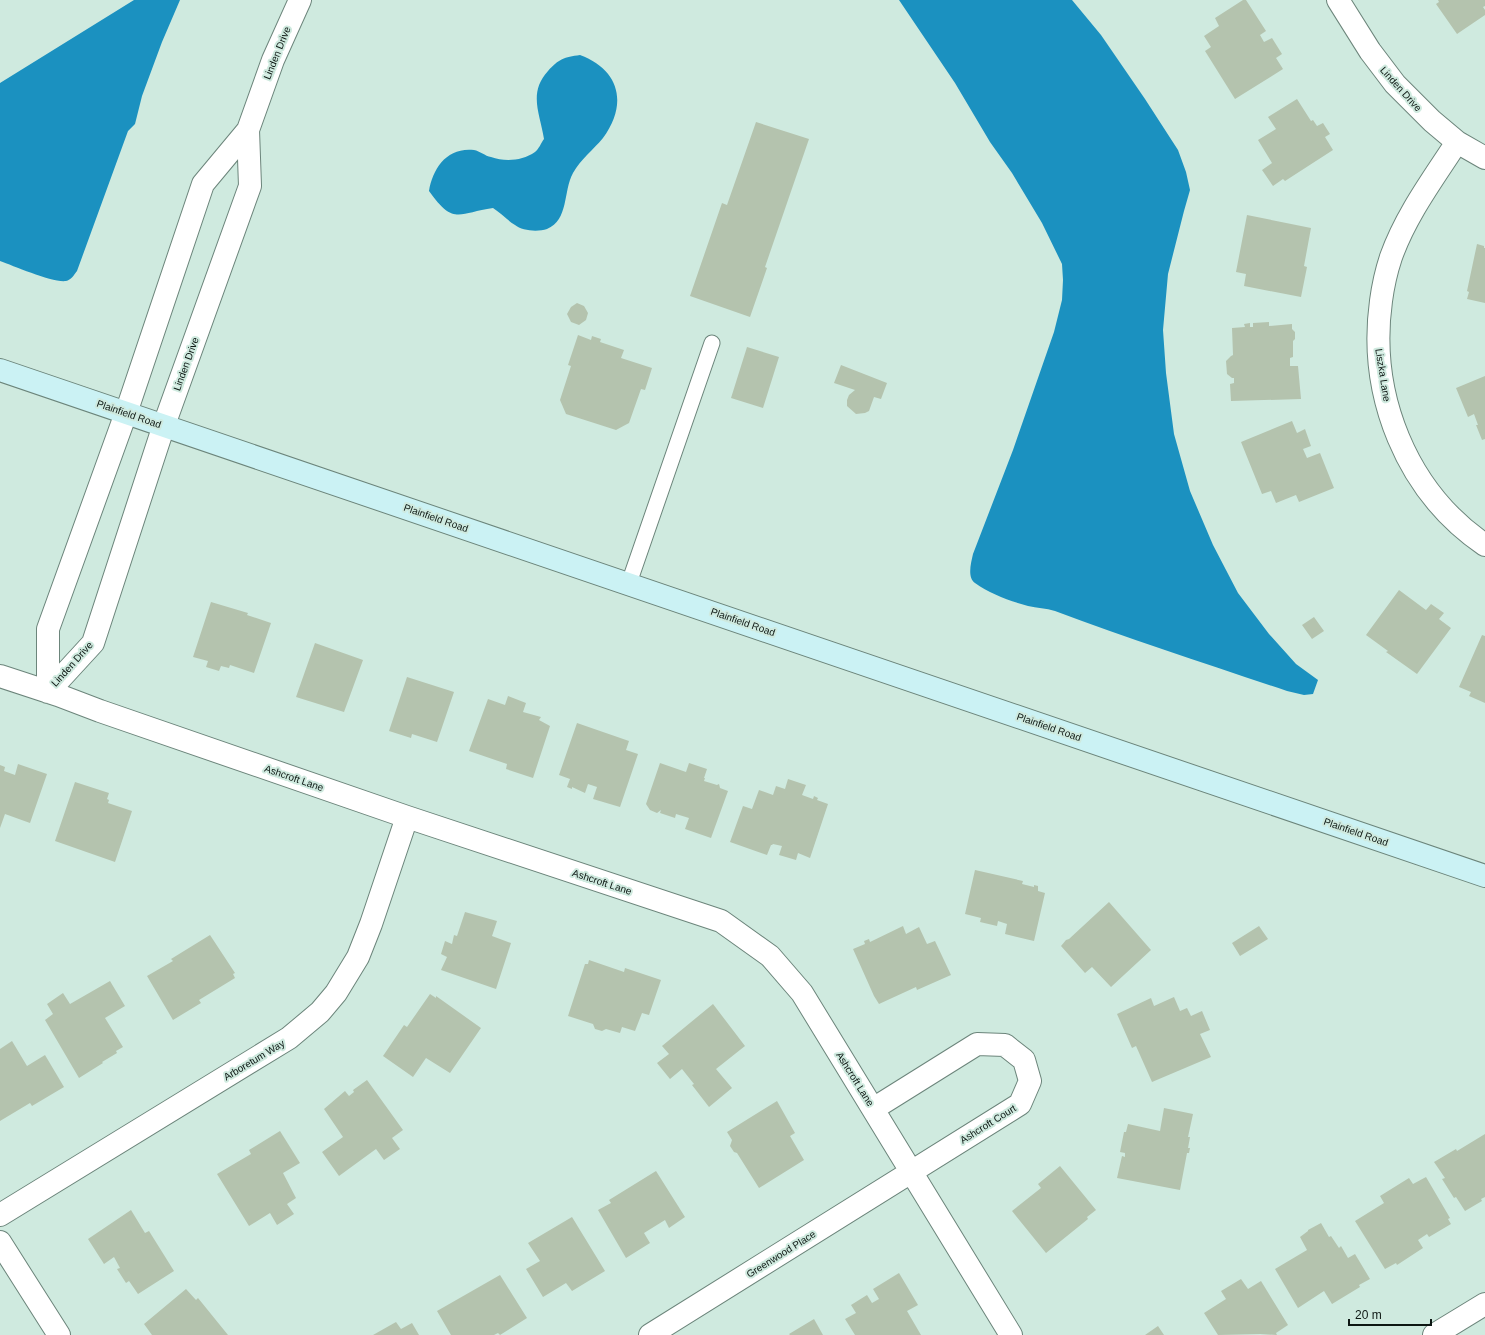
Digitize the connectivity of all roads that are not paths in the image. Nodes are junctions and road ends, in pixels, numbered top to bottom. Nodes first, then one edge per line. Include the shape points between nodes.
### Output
1 (300, 0) edge
2 (1338, 0) edge
3 (248, 130) junction
4 (1457, 142) junction
5 (1485, 158) edge
6 (712, 343) dead end
7 (0, 370) edge
8 (126, 413) junction
9 (164, 425) junction
10 (1485, 545) edge
11 (629, 583) junction
12 (0, 676) edge
13 (48, 692) junction
14 (407, 817) junction
15 (1485, 876) edge
16 (873, 1109) junction
17 (912, 1172) junction
18 (0, 1215) edge
19 (0, 1242) edge
20 (1485, 1304) edge
21 (59, 1335) edge
22 (650, 1335) edge
23 (1011, 1335) edge
24 (1434, 1335) edge

1 - 3 street, Linden Drive via 273,60
2 - 4 street, Linden Drive via 1370,51 1395,84
3 - 8 street, Linden Drive via 203,184
3 - 9 street, Linden Drive via 250,186
4 - 5 street, Linden Drive
4 - 10 street, Liszka Lane via 1418,202 1391,258 1384,280 1378,322 1379,364 1388,408 1399,441 1408,458 1438,503
6 - 11 lane
7 - 8 main road, Plainfield Road
8 - 9 main road, Plainfield Road
8 - 13 street, Linden Drive via 48,629
9 - 11 main road, Plainfield Road
9 - 13 street, Linden Drive via 93,643
11 - 15 main road, Plainfield Road
12 - 13 street, Ashcroft Lane
13 - 14 street, Ashcroft Lane
14 - 16 street, Ashcroft Lane via 721,921 770,956 802,993
14 - 18 street, Arboretum Way via 358,957 336,993 320,1012 289,1038
16 - 17 street, Ashcroft Lane
16 - 17 street, Ashcroft Court via 977,1044 1005,1045 1024,1060 1030,1081 1020,1104
17 - 22 street, Greenwood Place
17 - 23 street, Ashcroft Lane
19 - 21 street
20 - 24 street

